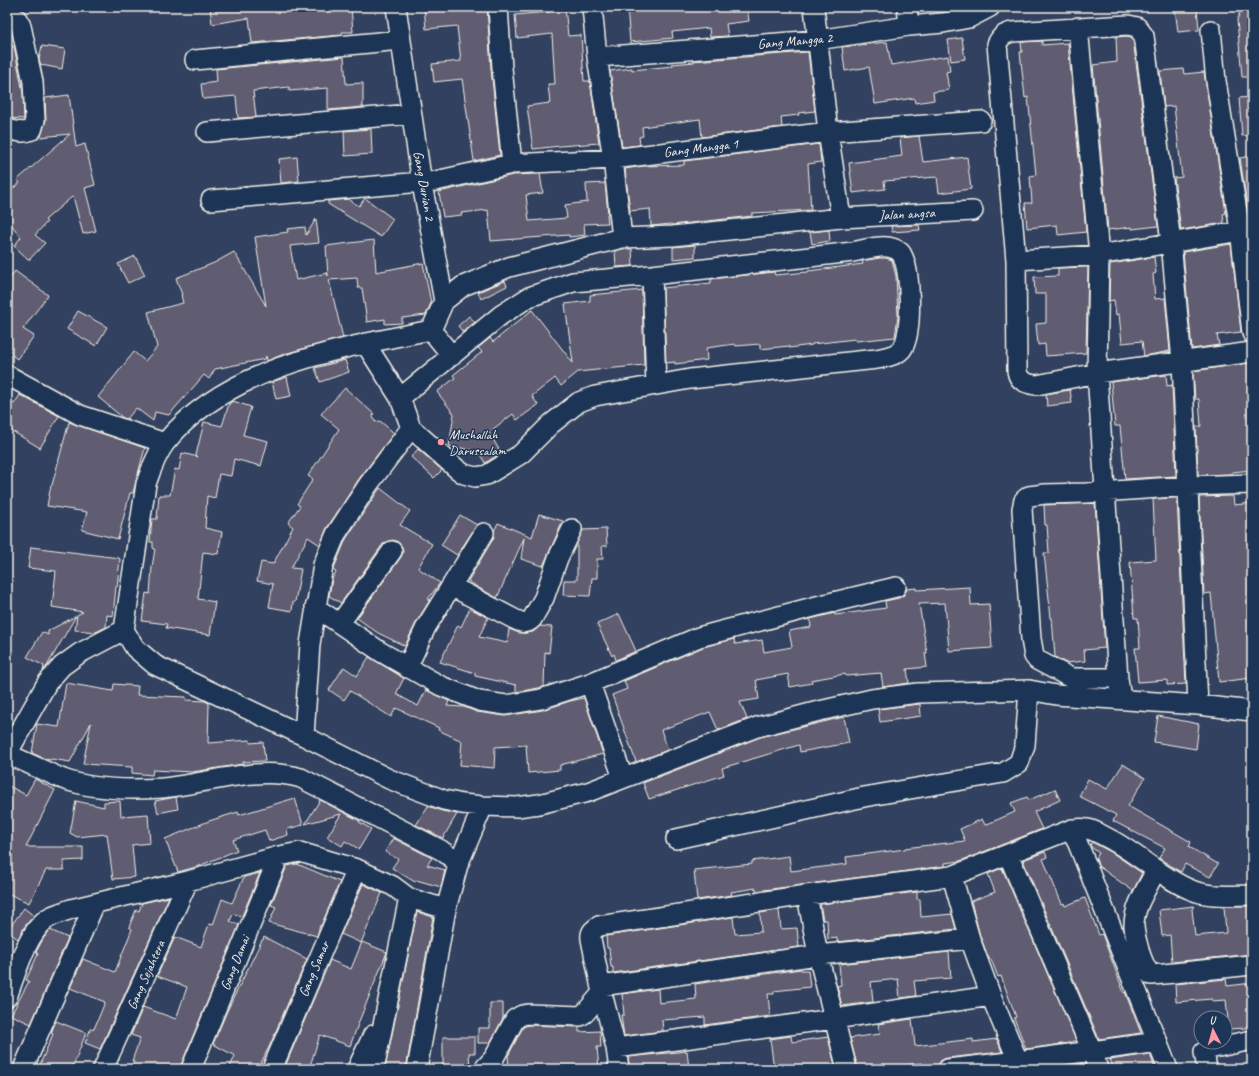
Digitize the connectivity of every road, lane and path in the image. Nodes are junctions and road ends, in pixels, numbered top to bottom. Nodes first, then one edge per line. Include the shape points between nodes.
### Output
1 (396, 7) edge
2 (498, 7) edge
3 (592, 7) edge
4 (814, 7) edge
5 (907, 7) edge
6 (990, 7) edge
7 (7, 12) edge
8 (909, 26) junction
9 (1078, 27) junction
10 (1211, 30) dead end
11 (400, 40) junction
12 (817, 40) junction
13 (597, 57) junction
14 (195, 60) dead end
15 (412, 114) junction
16 (981, 121) dead end
17 (7, 128) edge
18 (207, 132) dead end
19 (828, 132) junction
20 (613, 159) junction
21 (512, 164) junction
22 (422, 183) junction
23 (212, 200) dead end
24 (973, 211) dead end
25 (841, 218) junction
26 (1246, 229) edge
27 (622, 238) junction
28 (1171, 242) junction
29 (1099, 255) junction
30 (1016, 260) junction
31 (652, 275) junction
32 (444, 301) junction
33 (431, 330) junction
34 (1252, 333) edge
35 (365, 343) junction
36 (1252, 352) edge
37 (452, 356) junction
38 (1182, 362) junction
39 (1096, 373) junction
40 (7, 375) edge
41 (656, 385) junction
42 (400, 398) junction
43 (411, 428) junction
44 (165, 443) junction
45 (1252, 484) edge
46 (1188, 486) junction
47 (1105, 492) junction
48 (572, 529) dead end
49 (484, 533) dead end
50 (392, 551) dead end
51 (451, 586) junction
52 (896, 588) dead end
53 (315, 607) junction
54 (340, 623) junction
55 (124, 630) junction
56 (407, 668) junction
57 (1118, 678) junction
58 (590, 683) junction
59 (1029, 690) junction
60 (1121, 699) junction
61 (1198, 705) junction
62 (1252, 711) edge
63 (304, 736) junction
64 (7, 754) edge
65 (623, 778) junction
66 (483, 806) junction
67 (1072, 828) junction
68 (676, 839) dead end
69 (1008, 854) junction
70 (279, 856) junction
71 (458, 866) junction
72 (357, 869) junction
73 (1156, 870) junction
74 (952, 876) junction
75 (188, 882) junction
76 (807, 895) junction
77 (1252, 895) edge
78 (409, 898) junction
79 (94, 903) junction
80 (446, 909) junction
81 (970, 939) junction
82 (818, 955) junction
83 (1252, 965) edge
84 (601, 989) junction
85 (991, 996) junction
86 (7, 997) edge
87 (386, 1008) junction
88 (834, 1019) junction
89 (1252, 1040) edge
90 (1158, 1042) junction
91 (616, 1048) junction
92 (1092, 1051) junction
93 (1019, 1065) edge
94 (23, 1069) edge
95 (103, 1069) edge
96 (191, 1069) edge
97 (272, 1069) edge
98 (357, 1069) edge
99 (374, 1069) edge
100 (417, 1069) edge
101 (484, 1069) edge
102 (619, 1069) edge
103 (847, 1069) edge
104 (948, 1069) edge
105 (1098, 1069) edge
106 (1168, 1069) edge
107 (1207, 1069) edge

1 - 11 street, Gang Durian 2
2 - 21 street
3 - 13 street
4 - 12 street
5 - 8 street
6 - 8 street, Gang Mangga 2 via 969,18 943,24
7 - 17 street via 17,19 21,26 33,82 35,120 32,130 27,132
8 - 12 street, Gang Mangga 2
9 - 28 street via 1128,25 1137,27 1144,36
9 - 29 street
9 - 30 street via 1012,32 1000,38 997,44
10 - 26 street via 1216,81
11 - 14 street
11 - 15 street, Gang Durian 2
12 - 13 street, Gang Mangga 2
12 - 19 street
13 - 20 street
15 - 18 street
15 - 22 street, Gang Durian 2
16 - 19 street, Gang Mangga 1
19 - 20 street, Gang Mangga 1
19 - 25 street
20 - 21 street, Gang Mangga 1
20 - 27 street
21 - 22 street, Gang Mangga 1
22 - 23 street, Gang Mangga 1
22 - 32 street, Gang Durian 2
24 - 25 street, Jalan angsa
25 - 27 street, Jalan angsa via 672,236
26 - 28 street
26 - 34 street
27 - 32 street, Jalan angsa via 509,268 463,286
28 - 29 street
28 - 38 street
29 - 30 street
29 - 39 street
30 - 39 street via 1017,375 1027,384 1037,385
31 - 37 street via 573,282 528,297 501,315
31 - 41 street
31 - 41 street via 892,248 901,253 906,265 910,309 907,340 901,350 877,360 690,379
32 - 33 street
33 - 35 street
33 - 37 street
35 - 42 street
35 - 44 street via 281,366 248,380 211,401 189,418
36 - 38 street
37 - 42 street
38 - 39 street
38 - 46 street
39 - 47 street
40 - 44 street via 80,415
41 - 43 street via 596,396 579,402 551,424 521,454 487,475 475,477 464,474
42 - 43 street
43 - 53 street via 368,485 336,534 323,565
44 - 55 street via 152,464 146,484
45 - 46 street
46 - 47 street
46 - 61 street
47 - 57 street
47 - 57 street via 1029,496 1024,500 1022,504 1031,639 1037,660 1071,678
48 - 51 street via 558,558 544,598 530,622 524,623 514,619
49 - 51 street
50 - 54 street
51 - 56 street via 426,628
52 - 58 street via 699,637
53 - 54 street
53 - 63 street
54 - 56 street
55 - 63 street via 135,648 155,665
55 - 64 street via 80,653 62,666 47,683
56 - 58 street via 441,686 479,701 506,705 541,699
57 - 60 street
58 - 65 street
59 - 60 street via 1056,695
59 - 65 street via 918,693 872,699 756,727
59 - 68 street via 1025,744 1019,763 1003,774 864,797
60 - 61 street
61 - 62 street
63 - 66 street via 389,779 444,800
64 - 71 street via 64,779 112,788 163,788 267,772 290,774 441,850
65 - 66 street via 588,792 539,804 517,807
66 - 71 street
67 - 69 street
67 - 73 street via 1102,834
67 - 90 street
69 - 74 street
69 - 92 street
70 - 72 street via 300,852
70 - 75 street
70 - 96 street, Gang Damai
71 - 80 street
72 - 78 street via 393,886
72 - 97 street, Gang Samar
73 - 77 street via 1188,889 1204,894
73 - 83 street via 1134,918 1135,934 1143,964 1151,974
74 - 76 street
74 - 81 street
75 - 79 street
75 - 95 street, Gang Sejahtera
76 - 82 street
76 - 84 street via 599,926 590,934
78 - 80 street
78 - 87 street
79 - 86 street via 55,914 41,924 30,940
79 - 94 street
80 - 100 street
81 - 82 street
81 - 85 street
82 - 84 street
82 - 88 street
84 - 91 street
84 - 101 street via 585,1013 580,1016 528,1014 515,1019 494,1058
85 - 88 street
85 - 93 street
87 - 98 street
87 - 99 street
88 - 91 street
88 - 103 street
89 - 107 street via 1208,1049 1204,1052
90 - 92 street
90 - 106 street
91 - 102 street
92 - 93 street
92 - 105 street
93 - 104 street

